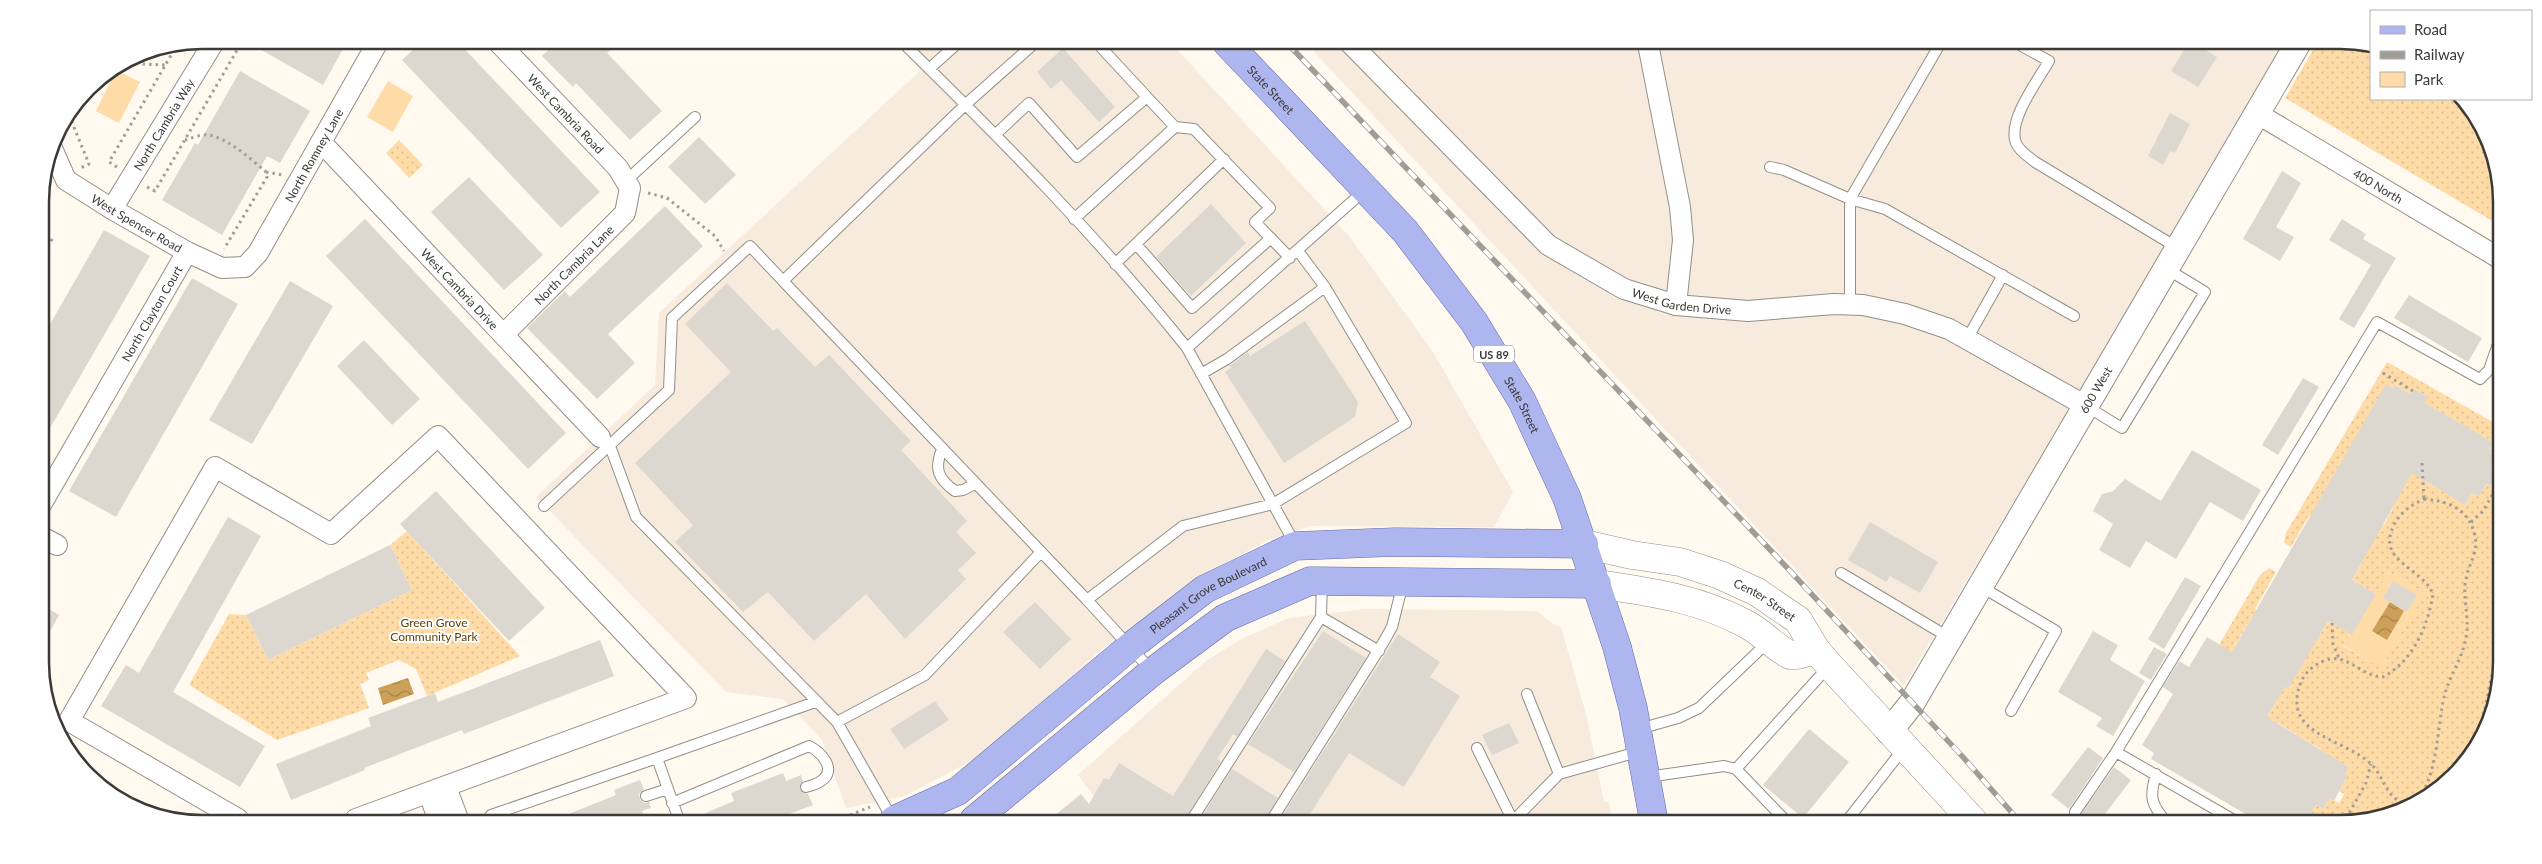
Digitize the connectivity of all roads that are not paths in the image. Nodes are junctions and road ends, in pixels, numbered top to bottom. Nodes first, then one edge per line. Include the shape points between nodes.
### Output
1 (209, 49) edge
2 (374, 49) edge
3 (504, 49) edge
4 (909, 49) edge
5 (951, 49) edge
6 (1028, 49) edge
7 (1102, 49) edge
8 (1233, 49) edge
9 (1356, 49) edge
10 (1649, 49) edge
11 (1937, 49) edge
12 (2027, 49) edge
13 (2296, 49) edge
14 (929, 69) junction
15 (1147, 97) junction
16 (966, 104) junction
17 (2258, 114) junction
18 (696, 117) dead end
19 (1175, 127) junction
20 (996, 134) junction
21 (321, 142) junction
22 (56, 157) edge
23 (1224, 159) junction
24 (1770, 167) dead end
25 (628, 184) junction
26 (1366, 189) junction
27 (1850, 199) junction
28 (112, 209) junction
29 (1074, 219) junction
30 (1271, 238) junction
31 (1136, 244) junction
32 (187, 252) junction
33 (1294, 255) junction
34 (2493, 255) edge
35 (2173, 259) junction
36 (1115, 264) junction
37 (246, 267) joint
38 (2003, 275) junction
39 (783, 281) junction
40 (1325, 288) junction
41 (1676, 305) junction
42 (1850, 305) junction
43 (2074, 316) dead end
44 (504, 334) junction
45 (1967, 339) junction
46 (1187, 348) junction
47 (2493, 358) edge
48 (1201, 374) junction
49 (2086, 406) junction
50 (605, 441) junction
51 (942, 449) junction
52 (975, 484) junction
53 (49, 491) edge
54 (1273, 504) junction
55 (544, 506) dead end
56 (1584, 544) junction
57 (1295, 546) junction
58 (1040, 553) junction
59 (1841, 573) dead end
60 (1404, 580) junction
61 (1322, 581) junction
62 (1597, 584) junction
63 (1980, 586) junction
64 (1087, 600) junction
65 (1321, 616) junction
66 (1950, 638) junction
67 (1770, 640) junction
68 (1131, 646) junction
69 (1378, 651) junction
70 (1823, 658) junction
71 (1152, 672) junction
72 (1528, 694) dead end
73 (815, 702) junction
74 (2012, 711) dead end
75 (837, 722) junction
76 (1640, 740) junction
77 (1897, 740) junction
78 (1478, 748) dead end
79 (2116, 752) junction
80 (657, 758) junction
81 (1736, 769) junction
82 (1559, 774) junction
83 (2156, 774) junction
84 (1647, 777) junction
85 (806, 787) dead end
86 (668, 789) junction
87 (437, 790) junction
88 (646, 796) dead end
89 (672, 803) junction
90 (2075, 812) dead end
91 (231, 815) edge
92 (367, 815) edge
93 (438, 815) edge
94 (455, 815) edge
95 (491, 815) edge
96 (677, 815) edge
97 (891, 815) edge
98 (905, 815) edge
99 (980, 815) edge
100 (1195, 815) edge
101 (1275, 815) edge
102 (1510, 815) edge
103 (1519, 815) edge
104 (1653, 815) edge
105 (1780, 815) edge
106 (1850, 815) edge
107 (1967, 815) edge
108 (2161, 815) edge
109 (2225, 815) edge

1 - 28 street, North Cambria Way
2 - 21 street, North Romney Lane
3 - 25 street, West Cambria Road
4 - 14 lane
5 - 14 lane
6 - 16 lane
7 - 15 lane
8 - 26 main road, State Street / US 89
9 - 41 street, West Garden Drive via 1548,245 1624,289
10 - 41 street via 1680,207 1683,240
11 - 27 lane
12 - 35 lane via 2049,61 2016,120 2016,143 2035,162
13 - 17 street, 600 West
14 - 16 lane
15 - 19 lane
15 - 20 lane via 1077,157 1029,104
16 - 20 lane
16 - 39 lane
17 - 34 street, 400 North
17 - 35 street, 600 West
18 - 25 lane
19 - 23 lane via 1194,129
19 - 29 lane
20 - 29 lane
21 - 37 street, North Romney Lane via 258,253
21 - 44 street, West Cambria Drive
22 - 28 street, West Spencer Road via 66,180
23 - 30 lane via 1270,208 1256,222
23 - 31 lane
24 - 27 lane
25 - 44 street, North Cambria Lane via 625,213
26 - 33 lane
26 - 56 main road, State Street / US 89 via 1437,271 1501,365 1537,431
27 - 38 lane via 1885,209
27 - 42 lane
28 - 32 street, West Spencer Road
29 - 36 lane
30 - 31 lane via 1192,308
30 - 33 lane
31 - 36 lane
32 - 37 street, West Spencer Road via 222,268
32 - 53 street, North Clayton Court
33 - 40 lane
33 - 46 lane
35 - 49 street, 600 West
35 - 49 lane via 2205,292 2122,428
36 - 46 lane
38 - 43 lane
38 - 45 lane
39 - 50 lane via 750,246 672,318 669,390
39 - 51 lane
40 - 48 lane
40 - 54 lane via 1406,423
41 - 42 street, West Garden Drive via 1748,311
42 - 45 street, West Garden Drive via 1905,314 1949,329
44 - 50 street, West Cambria Drive
45 - 49 street, West Garden Drive
46 - 48 lane
47 - 79 lane via 2489,370 2480,379 2377,322
48 - 54 lane
49 - 63 street, 600 West
50 - 55 lane
50 - 73 lane via 636,517
51 - 52 lane
51 - 52 lane via 937,469 943,482 955,491
52 - 58 lane
54 - 57 lane
54 - 64 lane via 1183,526
56 - 57 main road, Pleasant Grove Boulevard via 1395,542
56 - 62 main road, State Street / US 89
56 - 70 main road, Center Street via 1680,562 1757,592 1798,620
57 - 68 main road, Pleasant Grove Boulevard via 1205,589
58 - 64 lane
58 - 75 lane via 926,675
59 - 66 lane
60 - 61 main road
60 - 62 main road
60 - 69 lane via 1392,627
61 - 65 lane
61 - 71 main road via 1310,581 1225,618
62 - 67 main road via 1654,592 1707,605
62 - 76 main road, State Street / US 89 via 1617,647
63 - 66 street, 600 West
63 - 74 lane via 2056,631
64 - 68 lane
65 - 69 lane
65 - 100 lane
66 - 77 street, 600 West via 1912,703
67 - 70 main road via 1790,655
67 - 76 lane via 1698,708
68 - 71 lane
68 - 98 main road, Pleasant Grove Boulevard via 958,792
69 - 101 lane
70 - 77 main road, Center Street
70 - 81 lane
71 - 99 main road
72 - 82 lane
73 - 75 lane
73 - 80 lane
75 - 97 lane
76 - 82 lane
76 - 84 main road, State Street / US 89
77 - 106 lane
77 - 107 main road, Center Street
78 - 102 lane
79 - 83 lane
79 - 90 lane
80 - 86 lane
80 - 95 lane
81 - 84 lane via 1724,766
81 - 105 lane
82 - 103 lane
83 - 108 lane via 2151,791 2154,806
83 - 109 lane
84 - 104 main road, State Street / US 89
85 - 89 lane via 822,781 828,772 828,764 819,751 809,746
86 - 88 lane
86 - 89 lane
87 - 91 street via 686,698 438,436 331,534 215,468 69,721
87 - 92 street
87 - 93 street
87 - 94 street
89 - 96 lane

